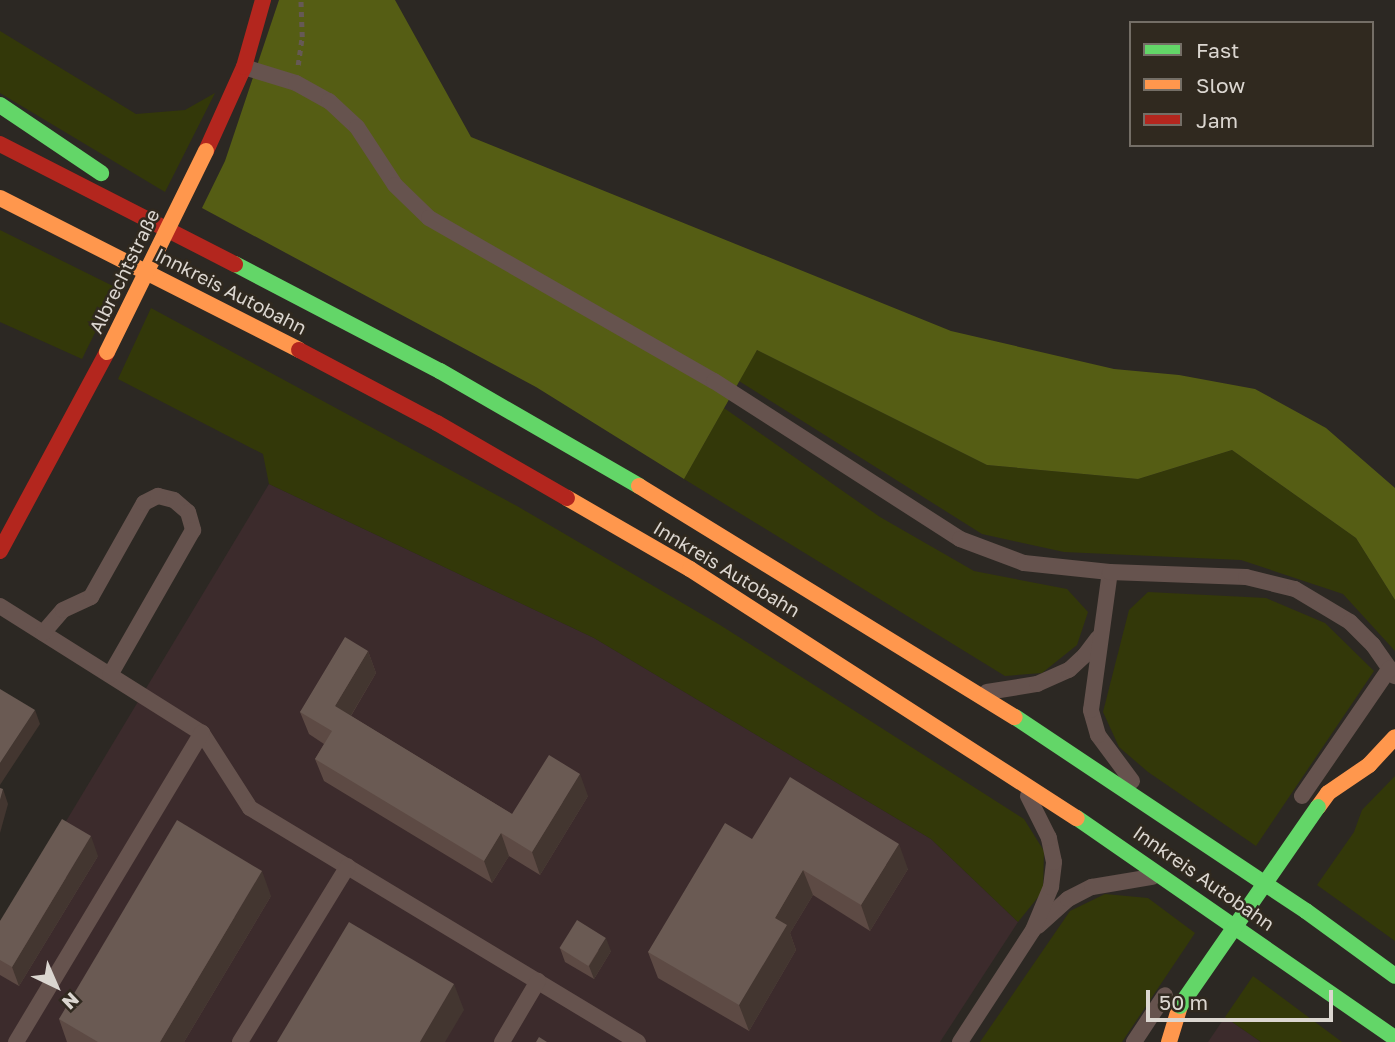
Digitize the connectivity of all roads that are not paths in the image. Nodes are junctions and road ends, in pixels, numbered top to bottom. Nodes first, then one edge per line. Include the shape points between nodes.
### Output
1 (263, 0) edge
2 (244, 67) junction
3 (0, 105) edge
4 (0, 144) edge
5 (0, 198) edge
6 (0, 204) edge
7 (22, 208) junction
8 (148, 218) junction
9 (0, 551) edge
10 (1110, 572) junction
11 (0, 606) edge
12 (43, 633) junction
13 (1099, 636) junction
14 (1392, 672) edge
15 (110, 675) junction
16 (979, 693) junction
17 (202, 733) junction
18 (1395, 737) edge
19 (1369, 765) junction
20 (1018, 777) junction
21 (1302, 796) dead end
22 (1355, 797) dead end
23 (1151, 805) junction
24 (348, 866) junction
25 (1164, 876) junction
26 (1294, 888) dead end
27 (1278, 911) dead end
28 (1033, 930) junction
29 (1263, 933) dead end
30 (1248, 955) dead end
31 (1395, 976) edge
32 (538, 981) junction
33 (1324, 987) junction
34 (1165, 995) dead end
35 (1395, 1038) edge
36 (16, 1042) edge
37 (240, 1042) edge
38 (502, 1042) edge
39 (638, 1042) edge
40 (960, 1042) edge
41 (1134, 1042) edge
42 (1169, 1042) edge
43 (1373, 1042) edge

1 - 2 main road, Albrechtstraße
2 - 9 main road, Albrechtstraße, bridge via 107,352
2 - 10 lane via 296,83 329,101 357,127 395,185 429,218 714,381 960,539 1024,563
3 - 8 main road via 94,166
4 - 8 main road, Innkreis Autobahn
5 - 7 main road, Innkreis Autobahn
6 - 7 main road
7 - 20 main road, Innkreis Autobahn via 437,423 690,569
8 - 16 main road, Innkreis Autobahn via 552,434
10 - 13 lane
10 - 14 lane via 1246,577 1295,589 1350,622
11 - 12 lane
12 - 15 lane
12 - 15 lane via 63,610 90,597 144,503 158,496 174,500 188,512 193,530
13 - 16 lane via 1069,670 1037,684
13 - 23 lane via 1093,723
14 - 21 lane
15 - 17 lane
16 - 23 main road, Innkreis Autobahn
17 - 24 lane via 250,808
17 - 36 lane
18 - 19 main road
19 - 22 main road
19 - 42 main road, bridge via 1328,793 1180,1006
20 - 25 main road, Innkreis Autobahn
20 - 28 lane via 1049,838 1054,862 1051,887
23 - 31 main road, Innkreis Autobahn
24 - 32 lane
24 - 37 lane
25 - 28 lane via 1092,887 1068,899
25 - 33 main road, Innkreis Autobahn
26 - 27 main road
28 - 40 lane
29 - 30 main road
32 - 38 lane
32 - 39 lane
33 - 35 main road, Innkreis Autobahn
33 - 43 main road
34 - 41 lane

